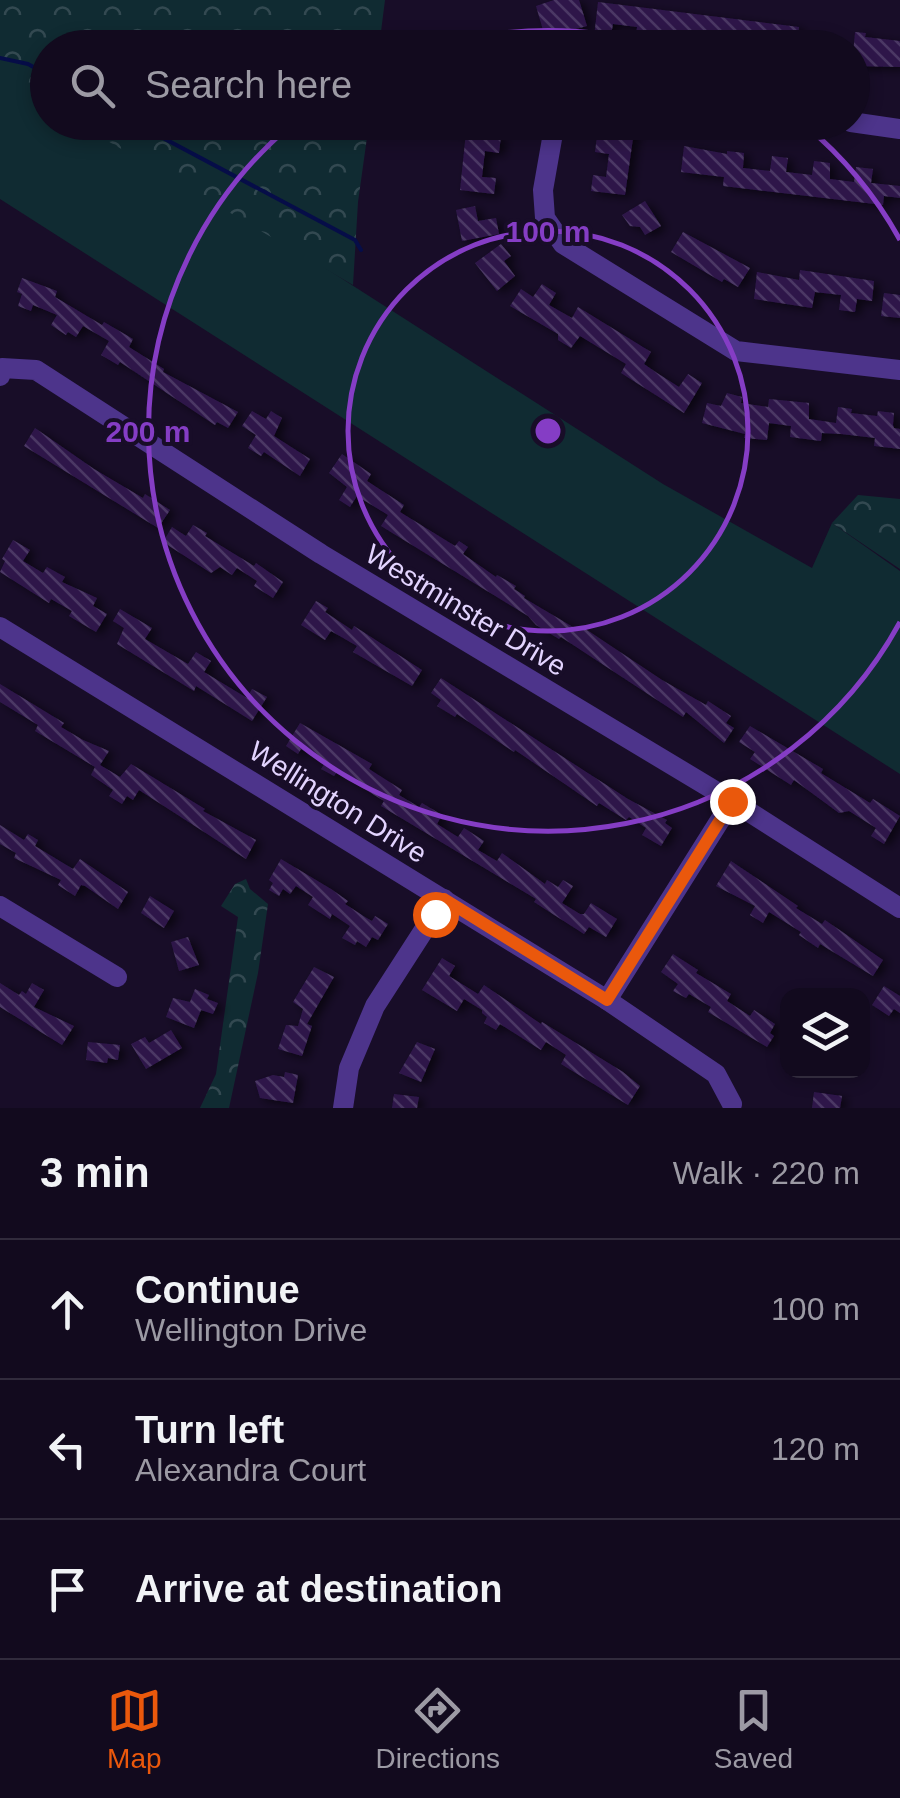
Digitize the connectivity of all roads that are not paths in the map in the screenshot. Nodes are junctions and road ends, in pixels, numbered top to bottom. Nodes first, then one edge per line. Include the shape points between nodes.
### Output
1 (870, 125) edge
2 (900, 129) edge
3 (552, 140) edge
4 (900, 370) edge
5 (1, 372) edge
6 (0, 627) edge
7 (732, 801) junction
8 (444, 899) junction
9 (0, 906) edge
10 (900, 908) edge
11 (117, 977) dead end
12 (607, 1000) junction
13 (732, 1104) dead end
14 (343, 1108) edge

1 - 2 street
3 - 4 street via 545,218 564,244 736,351
5 - 7 street, Westminster Drive via 36,370 320,554
6 - 8 street, Wellington Drive
7 - 10 street, Westminster Drive
7 - 12 street
8 - 12 street, Wellington Drive
8 - 14 street via 376,1006 348,1068
9 - 11 street
12 - 13 street, Wellington Drive via 716,1074

